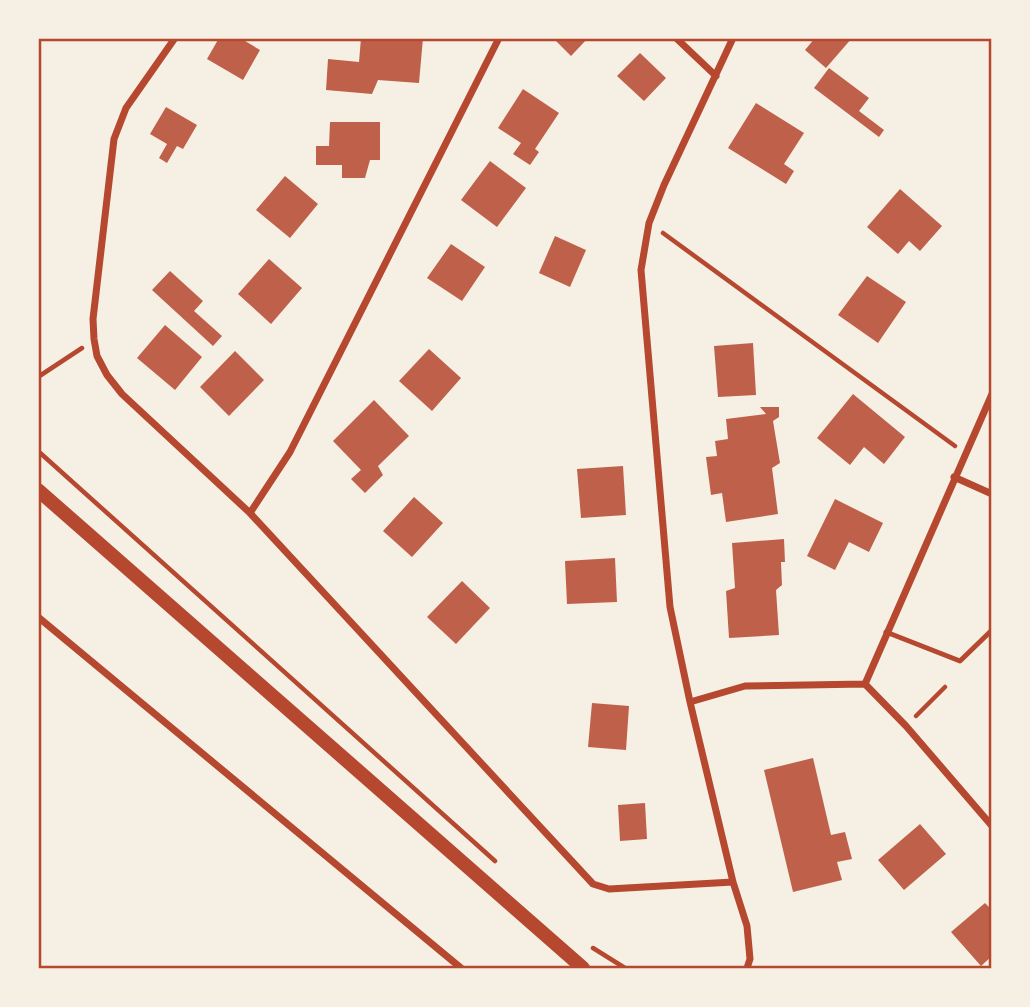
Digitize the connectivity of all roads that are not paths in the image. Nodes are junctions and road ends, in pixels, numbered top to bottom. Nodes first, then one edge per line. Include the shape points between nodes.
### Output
1 (175, 38) edge
2 (499, 38) edge
3 (676, 38) edge
4 (733, 38) edge
5 (716, 76) junction
6 (992, 394) edge
7 (954, 477) junction
8 (38, 489) edge
9 (992, 494) edge
10 (250, 513) junction
11 (38, 617) edge
12 (992, 630) edge
13 (886, 632) junction
14 (864, 684) junction
15 (690, 702) junction
16 (992, 826) edge
17 (733, 882) junction
18 (461, 968) edge
19 (583, 968) edge
20 (747, 968) edge

1 - 10 street via 126,108 114,138 94,339 102,366 122,394
2 - 10 street via 290,452
3 - 5 street
4 - 5 street
5 - 15 street via 649,223 641,271 670,607
6 - 7 street
7 - 9 street
7 - 13 street
8 - 19 main road
10 - 17 street via 593,884 608,889
11 - 18 street
12 - 13 lane via 960,661
13 - 14 street
14 - 15 street via 745,686
14 - 16 street
15 - 17 street
17 - 20 street via 747,926

